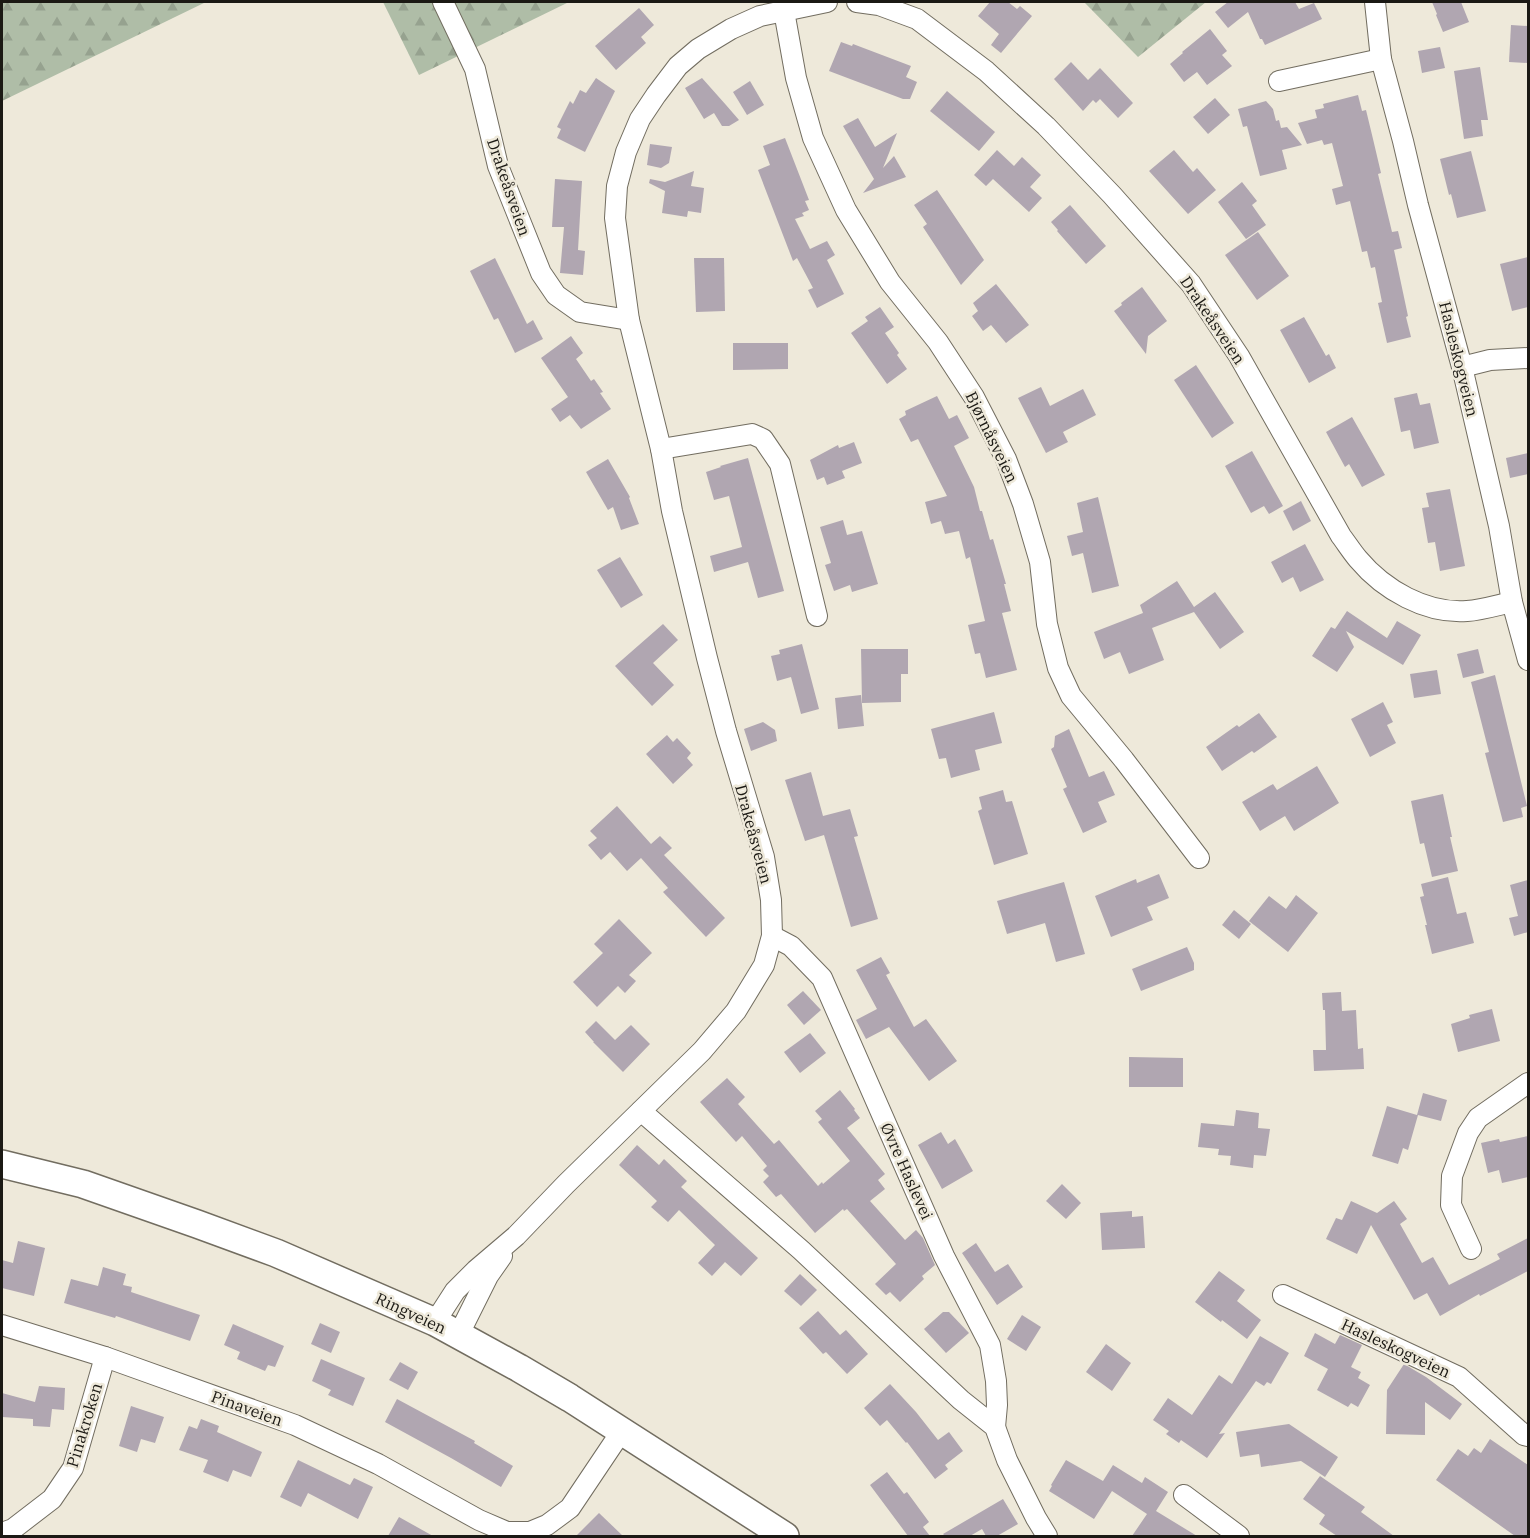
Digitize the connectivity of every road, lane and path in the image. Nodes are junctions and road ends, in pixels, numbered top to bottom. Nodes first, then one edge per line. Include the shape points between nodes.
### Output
1 (443, 2) edge
2 (827, 2) edge
3 (857, 2) edge
4 (1375, 2) edge
5 (783, 11) junction
6 (1382, 59) junction
7 (1279, 81) dead end
8 (629, 320) junction
9 (1528, 358) edge
10 (1462, 367) junction
11 (661, 449) junction
12 (1512, 602) junction
13 (817, 616) dead end
14 (1528, 660) edge
15 (1199, 858) dead end
16 (772, 936) junction
17 (1528, 1083) edge
18 (641, 1111) junction
19 (2, 1164) edge
20 (516, 1236) junction
21 (1471, 1249) dead end
22 (1283, 1295) dead end
23 (435, 1322) junction
24 (2, 1325) edge
25 (458, 1336) junction
26 (105, 1357) junction
27 (994, 1427) junction
28 (621, 1432) junction
29 (1528, 1436) edge
30 (1184, 1496) dead end
31 (475, 1528) edge
32 (2, 1533) edge
33 (785, 1536) edge
34 (1047, 1536) edge
35 (1239, 1536) edge

1 - 8 street, Drakeåsveien via 475,69 498,166 541,273 556,295 580,312
2 - 5 street, Drakeåsveien
3 - 12 street, Drakeåsveien via 879,5 917,19 986,71 1112,195 1191,284 1239,356 1341,536 1383,583 1422,605 1450,611
4 - 6 street, Hasleskogveien
5 - 8 street, Drakeåsveien via 760,16 698,49 678,66 640,119 617,186 615,218
5 - 15 street, Bjørnåsveien via 813,138 846,210 890,282 938,342 974,397 1006,459 1040,562 1047,624 1058,668 1071,696
6 - 7 street
6 - 10 street, Hasleskogveien
8 - 11 street, Drakeåsveien
9 - 10 street via 1491,360
10 - 12 street, Hasleskogveien via 1499,526
11 - 13 street via 752,434 763,440 780,464
11 - 16 street, Drakeåsveien via 707,658 764,857
12 - 14 street, Hasleskogveien
16 - 18 street, Drakeåsveien via 764,964 736,1011
16 - 27 street, Øvre Haslevei via 791,945 822,978 944,1256 990,1345 996,1381
17 - 21 street via 1478,1118 1452,1176 1451,1205
18 - 20 street, Drakeåsveien
18 - 27 street, Øvre Haslevei via 801,1250
19 - 23 main road, Ringveien via 83,1184 276,1253
20 - 23 street, Drakeåsveien via 455,1292
20 - 25 street, Drakeåsveien via 488,1276
22 - 29 street, Hasleskogveien via 1459,1377
23 - 25 main road, Ringveien
24 - 26 street, Pinaveien
25 - 28 main road, Ringveien via 570,1398
26 - 31 street, Pinaveien via 295,1425 378,1464
26 - 32 street, Pinakroken via 73,1468 52,1499
27 - 34 street, Øvre Haslevei
28 - 31 street, Pinaveien via 570,1508 547,1525 531,1532
28 - 33 main road, Ringveien
30 - 35 street

